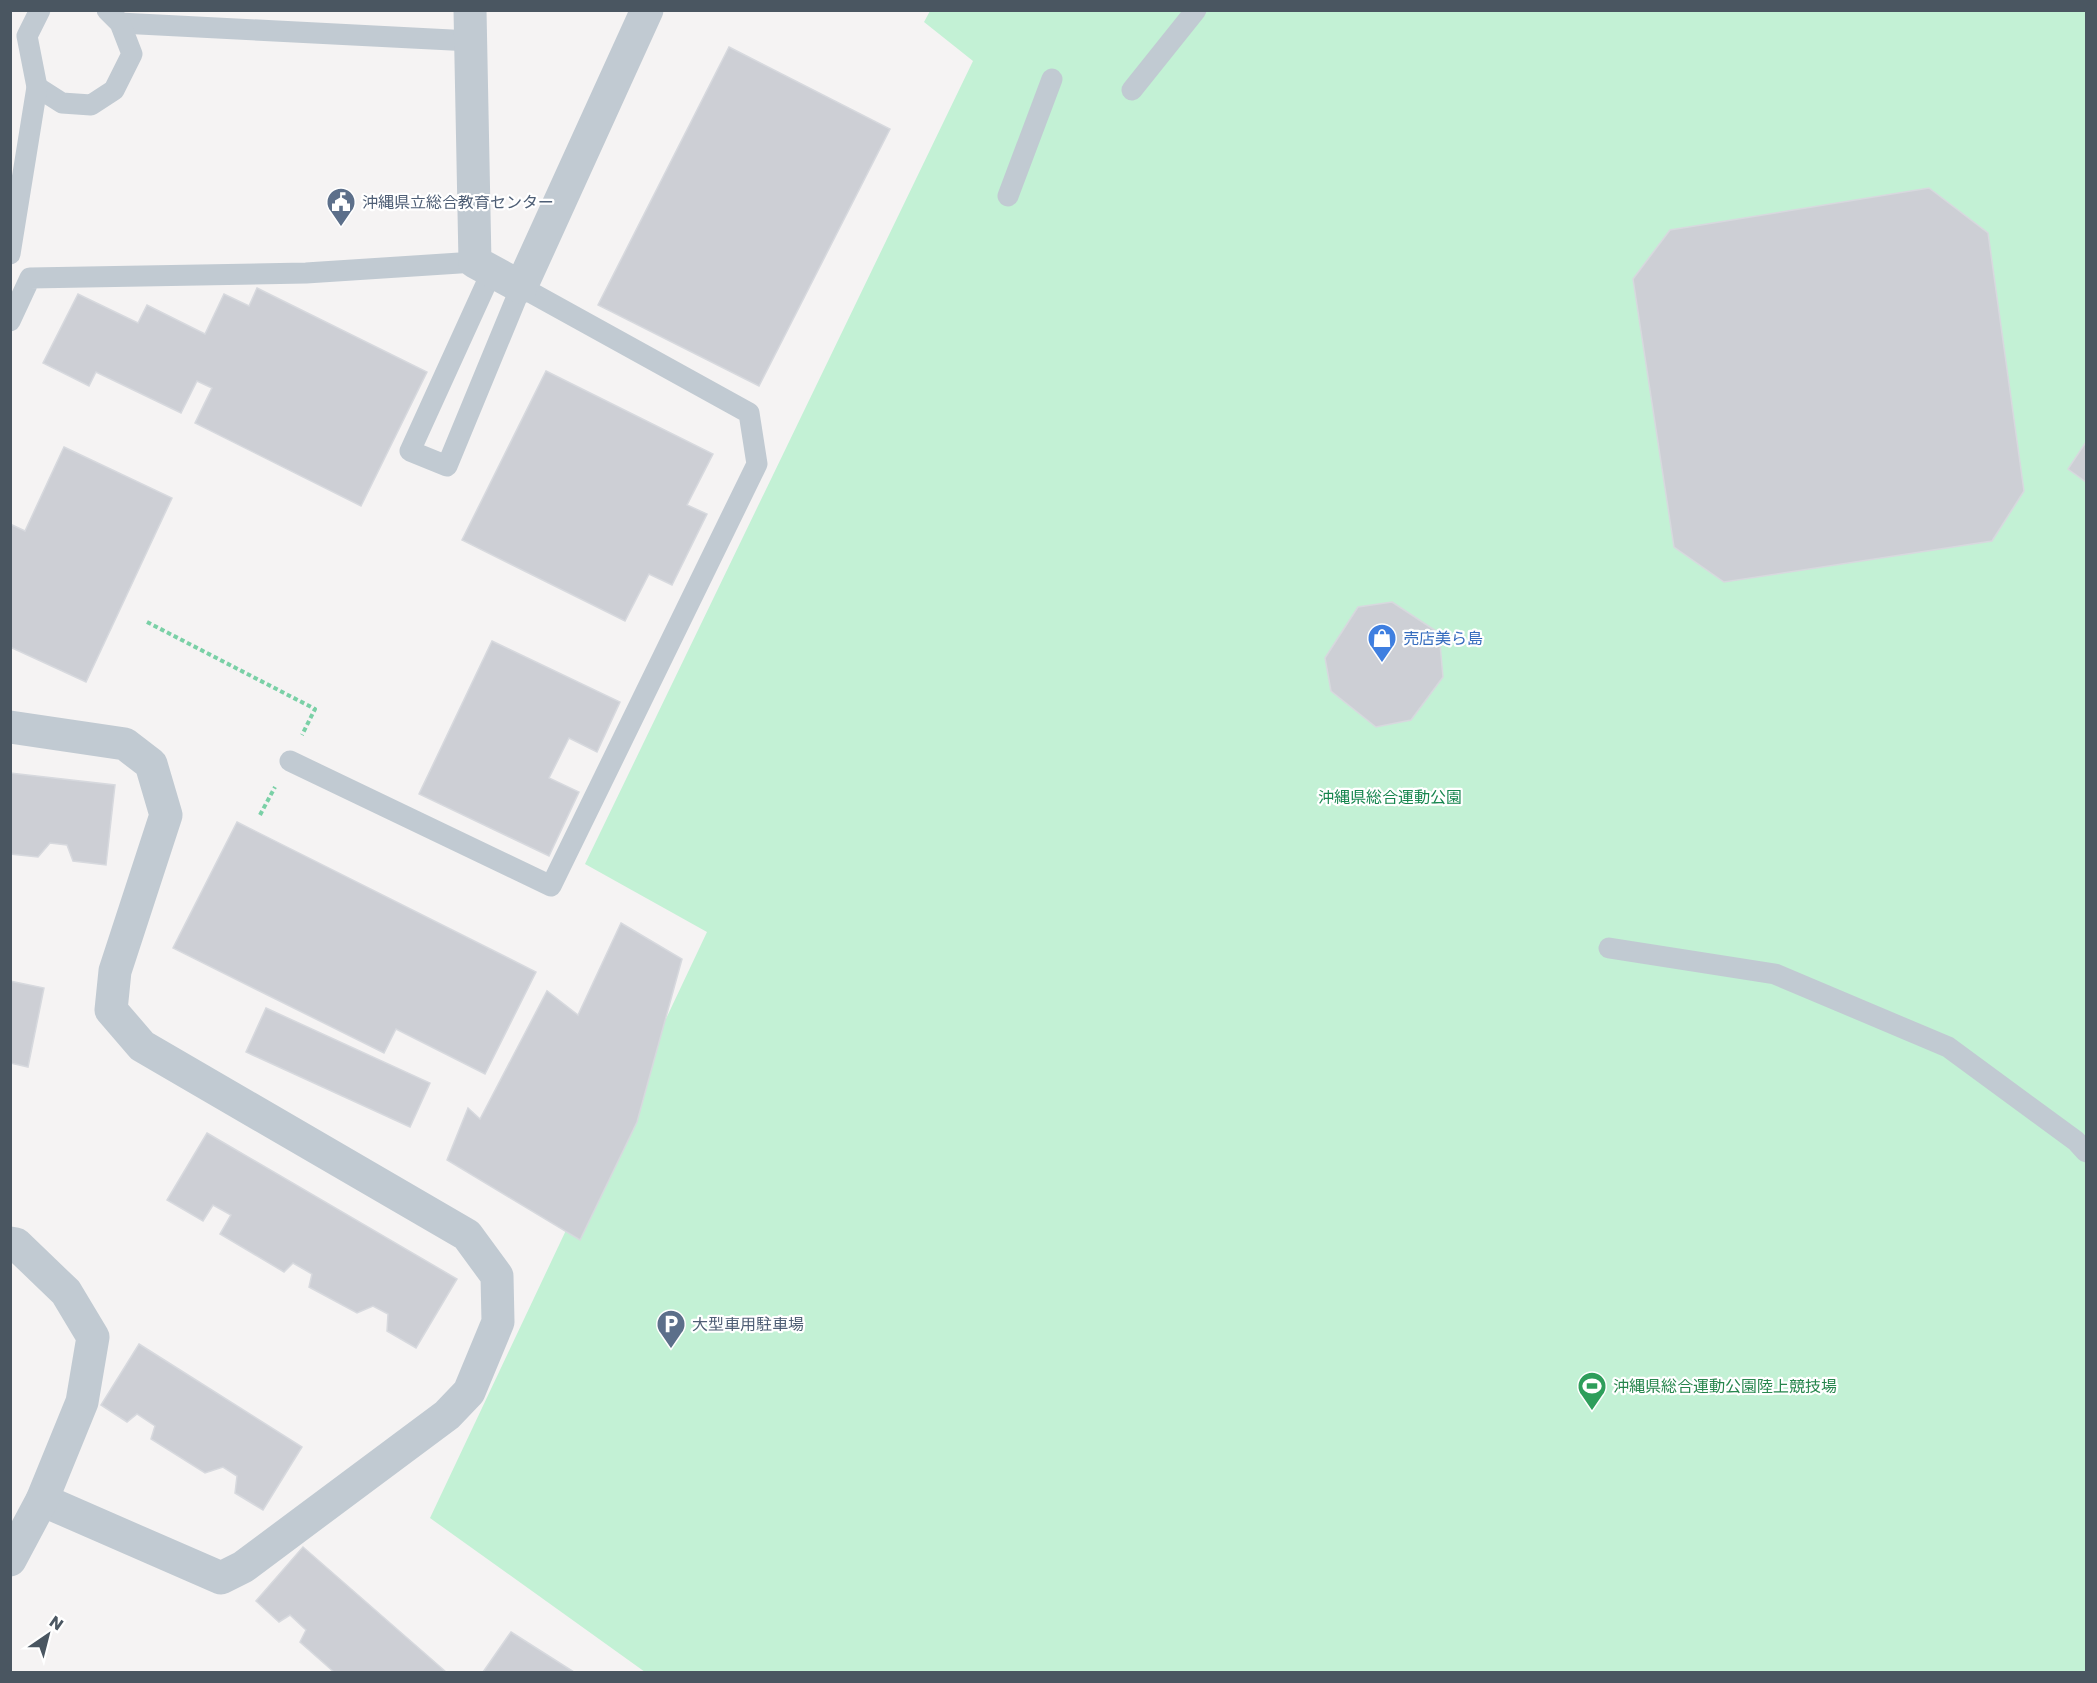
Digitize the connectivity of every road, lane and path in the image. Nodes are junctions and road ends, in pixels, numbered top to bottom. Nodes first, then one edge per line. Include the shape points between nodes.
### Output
1 (40, 10) edge
2 (647, 10) edge
3 (1196, 10) edge
4 (113, 17) edge
5 (470, 26) edge
6 (1052, 80) dead end
7 (37, 87) junction
8 (1132, 90) dead end
9 (1008, 196) dead end
10 (10, 255) edge
11 (483, 266) junction
12 (20, 279) edge
13 (521, 287) junction
14 (10, 321) edge
15 (147, 622) dead end
16 (10, 727) edge
17 (290, 760) junction
18 (260, 816) dead end
19 (1609, 948) dead end
20 (2086, 1152) edge
21 (10, 1243) edge
22 (42, 1500) junction
23 (10, 1560) edge

1 - 7 lane via 27,36
2 - 13 street
3 - 8 lane
4 - 5 lane
4 - 7 lane via 132,54 114,90 91,105 62,103
5 - 11 street
6 - 9 lane
7 - 10 lane
11 - 12 lane
11 - 13 street
11 - 13 lane via 410,451 447,466
12 - 14 lane
13 - 17 lane via 749,413 757,464 562,864 551,885
15 - 17 path via 315,709
16 - 22 street via 125,744 151,764 166,815 116,971 111,1010 142,1046 467,1235 497,1276 498,1322 469,1392 447,1415 243,1567 221,1578
17 - 18 path
19 - 20 lane via 1775,974 1948,1047
21 - 22 street via 16,1244 66,1292 93,1337 82,1402
22 - 23 street

